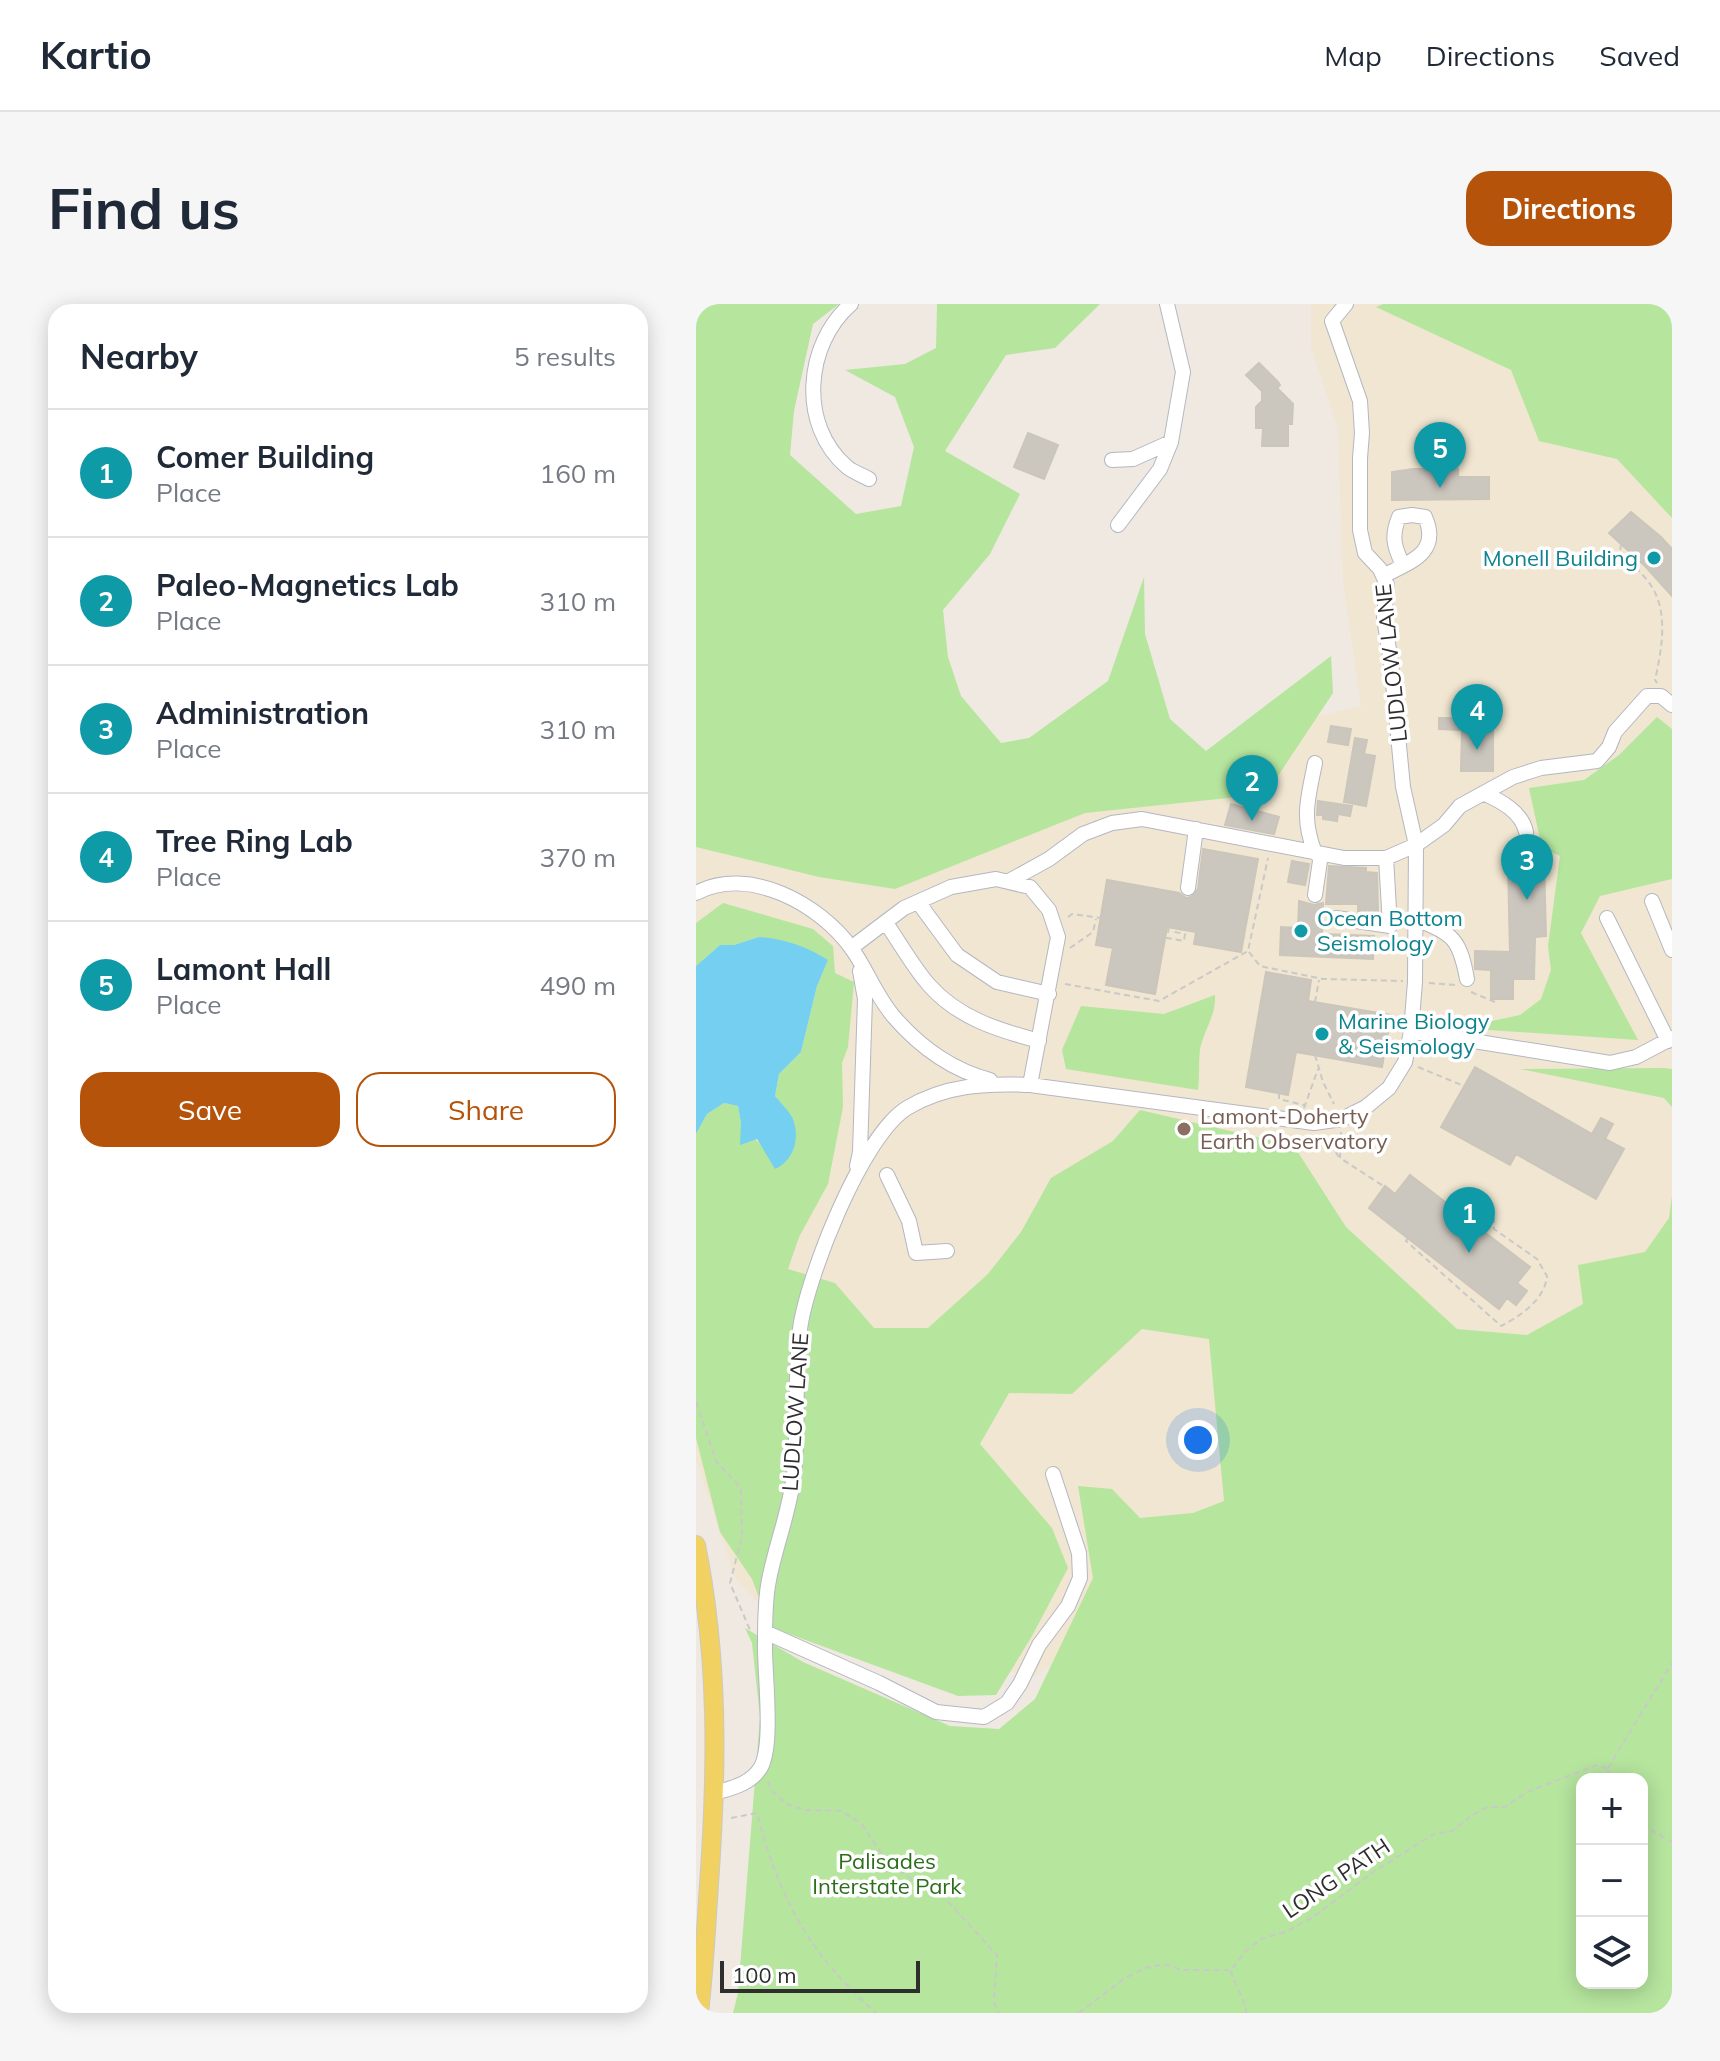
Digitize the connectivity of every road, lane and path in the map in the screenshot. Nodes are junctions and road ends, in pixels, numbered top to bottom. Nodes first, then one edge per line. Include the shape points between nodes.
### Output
1 (851, 304) edge
2 (1167, 304) edge
3 (1346, 304) edge
4 (1171, 442) junction
5 (1112, 460) dead end
6 (869, 479) dead end
7 (1118, 525) dead end
8 (1621, 544) dead end
9 (1403, 565) dead end
10 (1383, 576) junction
11 (1659, 686) dead end
12 (1672, 705) edge
13 (1315, 763) dead end
14 (1483, 793) junction
15 (1196, 829) junction
16 (1526, 832) dead end
17 (1270, 844) junction
18 (1416, 845) junction
19 (1318, 853) junction
20 (1386, 858) junction
21 (1009, 881) junction
22 (1188, 888) dead end
23 (696, 893) edge
24 (1315, 895) dead end
25 (1652, 901) dead end
26 (918, 902) junction
27 (1097, 917) dead end
28 (1336, 918) dead end
29 (1607, 918) dead end
30 (1417, 920) junction
31 (886, 923) junction
32 (1246, 925) dead end
33 (1169, 927) dead end
34 (1253, 927) junction
35 (1175, 928) dead end
36 (851, 948) junction
37 (1071, 948) dead end
38 (1672, 950) edge
39 (1248, 951) junction
40 (1319, 978) junction
41 (1467, 979) dead end
42 (1415, 982) junction
43 (1050, 988) junction
44 (1315, 1002) dead end
45 (1411, 1031) junction
46 (1670, 1040) edge
47 (1039, 1041) junction
48 (1315, 1055) dead end
49 (1405, 1062) junction
50 (1319, 1067) junction
51 (1030, 1085) junction
52 (1464, 1086) dead end
53 (1279, 1093) dead end
54 (1334, 1104) dead end
55 (1342, 1119) junction
56 (1314, 1123) junction
57 (1340, 1158) junction
58 (887, 1175) dead end
59 (853, 1182) junction
60 (1385, 1187) dead end
61 (1494, 1218) dead end
62 (1408, 1238) dead end
63 (947, 1251) dead end
64 (696, 1402) edge
65 (1053, 1474) dead end
66 (696, 1545) edge
67 (758, 1634) junction
68 (1672, 1663) edge
69 (762, 1766) junction
70 (1608, 1769) junction
71 (1608, 1773) edge
72 (715, 1793) junction
73 (731, 1818) dead end
74 (1648, 1828) edge
75 (1672, 1842) edge
76 (1231, 1970) junction
77 (699, 2013) edge
78 (876, 2013) edge
79 (998, 2013) edge
80 (1079, 2013) edge
81 (1246, 2013) edge

1 - 6 street via 838,316 819,352 814,410 822,436 847,468
2 - 4 street via 1183,372
3 - 10 street, LUDLOW LANE via 1332,321 1360,401 1360,530 1365,553
4 - 5 street via 1133,459
4 - 7 street via 1160,469
8 - 11 path via 1620,552 1647,580 1658,604
9 - 10 street
10 - 18 street, LUDLOW LANE via 1403,787
12 - 14 street via 1661,696 1647,696 1597,761 1541,768
13 - 19 street via 1305,815 1306,831
14 - 16 street via 1520,817
14 - 18 street
15 - 17 street
15 - 21 street via 1142,819 1112,823 1083,834
15 - 22 street
17 - 19 street
17 - 34 path
18 - 20 street
18 - 30 street, LUDLOW LANE
19 - 20 street
19 - 24 street
20 - 28 street via 1390,926
21 - 26 street via 951,887
21 - 43 street via 1030,887 1049,910 1058,937
23 - 36 street via 725,882 759,885 830,924
25 - 38 street
26 - 31 street
26 - 43 street via 957,955 997,982
27 - 37 path via 1093,932
29 - 46 street
30 - 41 street via 1451,936 1460,948
30 - 42 street, LUDLOW LANE
31 - 36 street
31 - 47 street via 929,985 959,1012
32 - 34 path
33 - 35 path via 1167,938 1184,941 1185,934
34 - 39 path
36 - 51 street via 892,1015 915,1039 967,1074
36 - 59 street via 865,999 860,1152
39 - 40 path via 1260,966
39 - 43 path via 1159,1001
40 - 42 path
40 - 44 path
42 - 45 street, LUDLOW LANE
43 - 47 street
45 - 46 street via 1610,1063
45 - 49 street, LUDLOW LANE
47 - 51 street
48 - 50 path
49 - 52 path
49 - 55 street, LUDLOW LANE via 1389,1088
50 - 53 path via 1304,1108 1279,1099
50 - 54 path
51 - 56 street, LUDLOW LANE
51 - 59 street, LUDLOW LANE via 962,1087 904,1110 873,1146
55 - 56 street, LUDLOW LANE
55 - 57 path
56 - 57 path
57 - 60 path
58 - 63 street via 909,1221 916,1253
59 - 67 street, LUDLOW LANE via 822,1250 801,1324 792,1491
61 - 62 path via 1494,1229 1537,1259 1547,1276 1535,1301 1501,1326
64 - 67 path via 716,1461 741,1488 742,1536 730,1583
65 - 67 street via 1079,1553 1080,1578 1007,1703 984,1717 936,1712
66 - 72 main road via 711,1639
67 - 69 street, LUDLOW LANE via 766,1744
68 - 70 path
69 - 72 street via 750,1780
69 - 79 path via 772,1791 787,1804 841,1811 861,1823 899,1870 944,1895 997,1955
70 - 71 path
70 - 76 path, LONG PATH via 1597,1765 1527,1792 1505,1807 1488,1807 1452,1831 1434,1834 1313,1917 1261,1939
72 - 77 main road
73 - 78 path via 757,1813 774,1872 802,1929 829,1968
74 - 75 path
76 - 80 path via 1182,1970 1164,1964 1145,1968
76 - 81 path

